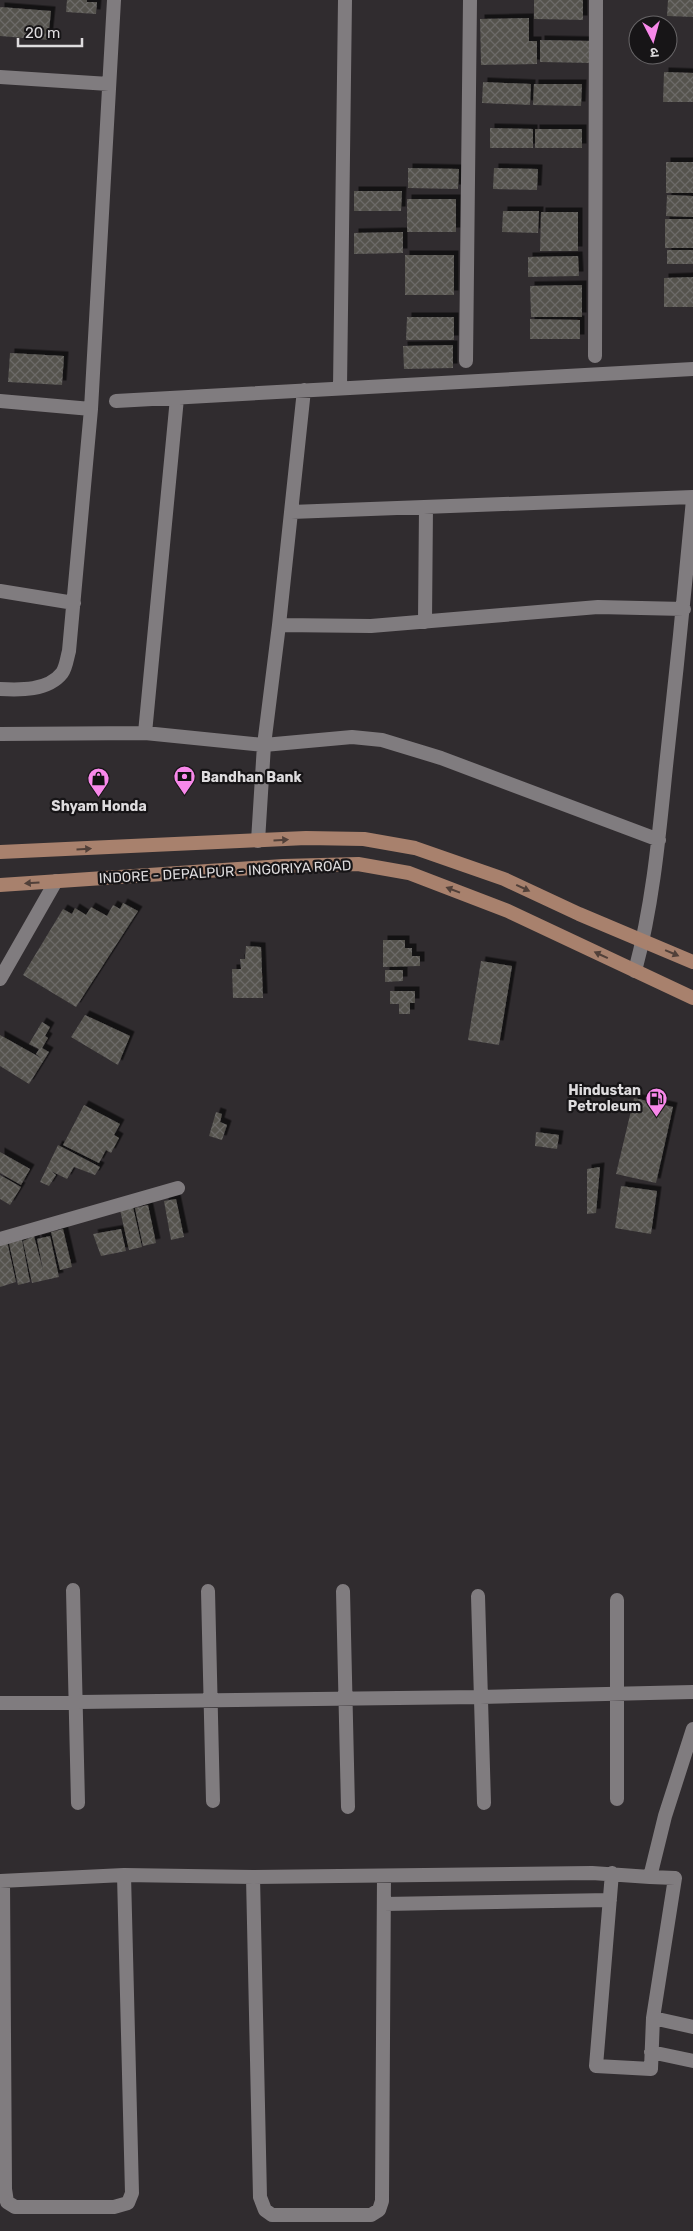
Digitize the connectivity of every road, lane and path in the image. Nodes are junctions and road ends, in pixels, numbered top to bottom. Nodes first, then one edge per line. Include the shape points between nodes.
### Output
1 (114, 0) edge
2 (345, 0) edge
3 (470, 0) edge
4 (596, 0) edge
5 (0, 77) edge
6 (109, 84) junction
7 (594, 356) dead end
8 (466, 361) dead end
9 (693, 369) edge
10 (340, 388) junction
11 (304, 390) junction
12 (176, 398) junction
13 (0, 401) edge
14 (116, 401) dead end
15 (91, 409) junction
16 (693, 498) edge
17 (426, 507) junction
18 (291, 512) junction
19 (0, 591) edge
20 (74, 603) junction
21 (684, 609) junction
22 (425, 622) junction
23 (279, 625) junction
24 (0, 689) edge
25 (145, 733) junction
26 (0, 734) edge
27 (264, 744) junction
28 (659, 840) junction
29 (258, 841) junction
30 (0, 852) edge
31 (56, 881) junction
32 (0, 885) edge
33 (643, 941) junction
34 (693, 962) edge
35 (635, 971) junction
36 (0, 979) edge
37 (693, 998) edge
38 (178, 1188) dead end
39 (0, 1238) edge
40 (73, 1590) dead end
41 (208, 1591) dead end
42 (343, 1592) dead end
43 (478, 1596) dead end
44 (617, 1600) dead end
45 (693, 1692) edge
46 (616, 1694) junction
47 (480, 1697) junction
48 (344, 1699) junction
49 (211, 1700) junction
50 (75, 1702) junction
51 (0, 1703) edge
52 (693, 1729) edge
53 (617, 1799) dead end
54 (213, 1801) dead end
55 (78, 1803) dead end
56 (484, 1803) dead end
57 (348, 1807) dead end
58 (612, 1873) junction
59 (124, 1875) junction
60 (384, 1876) junction
61 (253, 1877) junction
62 (650, 1877) junction
63 (2, 1881) edge
64 (610, 1900) junction
65 (384, 1904) junction
66 (653, 2018) junction
67 (693, 2026) edge
68 (2, 2034) edge
69 (651, 2052) junction
70 (693, 2061) edge

1 - 6 street
2 - 10 street
3 - 8 street
4 - 7 street
5 - 6 street
6 - 15 street
9 - 10 street
10 - 11 street
11 - 12 street
11 - 18 street
12 - 14 street
12 - 25 street
13 - 15 street
15 - 20 street
16 - 17 street
16 - 21 street
17 - 18 street
17 - 22 street
18 - 23 street
19 - 20 street
20 - 24 street via 69,651 63,672 53,682 31,689
21 - 22 street via 598,608
21 - 28 street
22 - 23 street via 334,627
23 - 27 street
25 - 26 street
25 - 27 street
27 - 28 street via 352,737 382,740 441,758
27 - 29 street
28 - 33 street
30 -> 29 main road, INDORE - DEPALPUR - INGORIYA ROAD
29 -> 33 main road, INDORE - DEPALPUR - INGORIYA ROAD via 364,839 415,848 504,879
31 -> 32 main road, INDORE - DEPALPUR - INGORIYA ROAD
35 -> 31 main road, INDORE - DEPALPUR - INGORIYA ROAD via 499,908 409,873 358,864
31 - 36 street
33 -> 34 main road, INDORE - DEPALPUR - INGORIYA ROAD
33 - 35 street
35 - 37 main road, INDORE - DEPALPUR - INGORIYA ROAD
38 - 39 street
40 - 50 street
41 - 49 street
42 - 48 street
43 - 47 street
44 - 46 street
45 - 46 street
46 - 47 street
46 - 53 street
47 - 48 street
47 - 56 street
48 - 49 street
48 - 57 street
49 - 50 street
49 - 54 street
50 - 51 street
50 - 55 street
52 - 62 street via 665,1816
58 - 60 street
58 - 62 street
58 - 64 street
59 - 61 street
59 - 63 street
59 - 68 street via 132,2193 128,2202 114,2207 15,2207 7,2202
60 - 61 street
60 - 65 street
61 - 65 street via 260,2198 265,2210 272,2215 371,2215 379,2210 382,2201
62 - 66 street via 676,1878
63 - 68 street
64 - 65 street
64 - 69 street via 596,2066 651,2069
66 - 67 street
66 - 69 street
69 - 70 street

